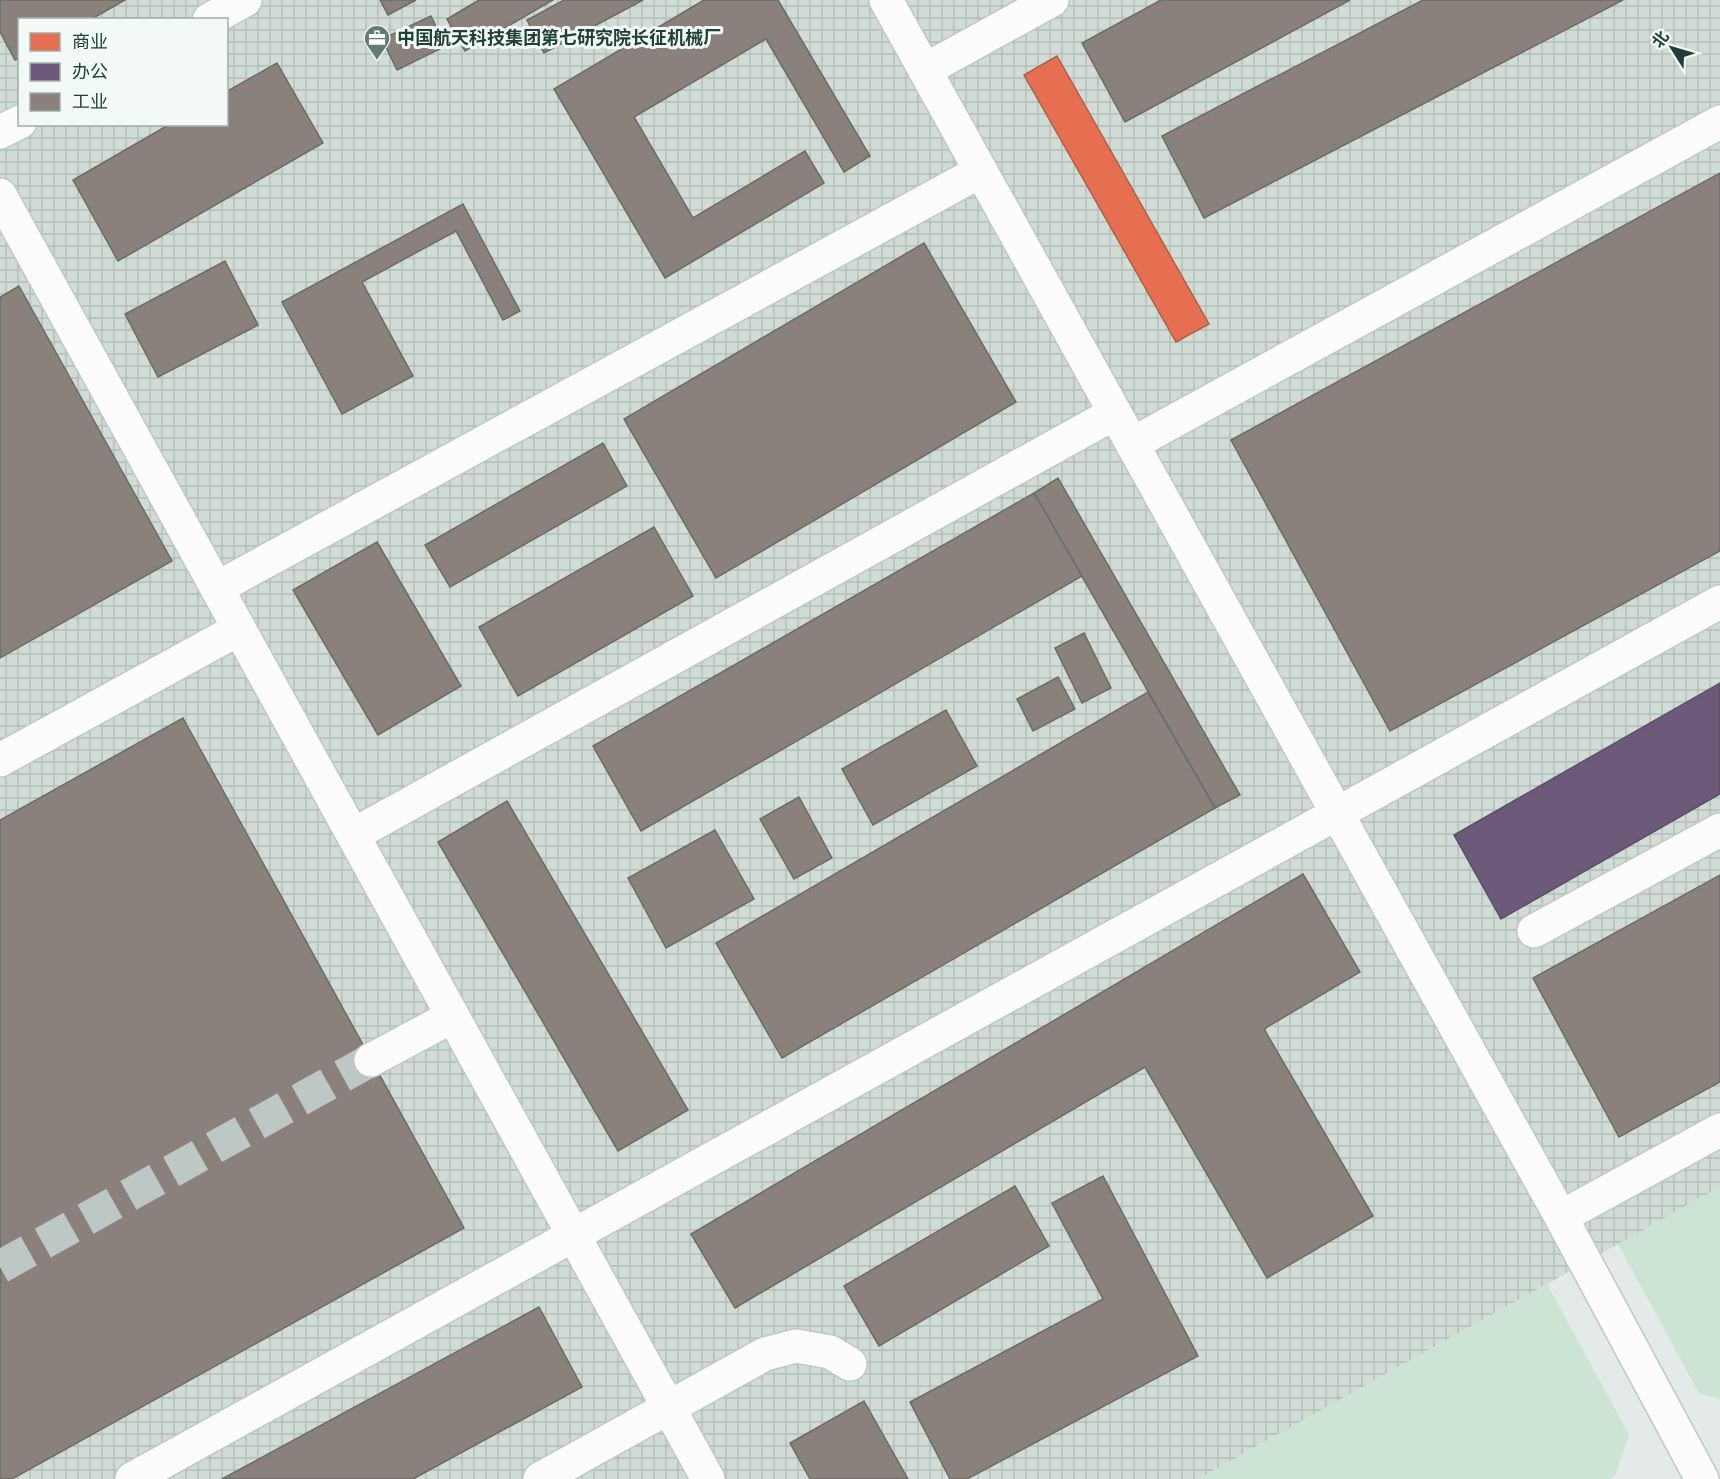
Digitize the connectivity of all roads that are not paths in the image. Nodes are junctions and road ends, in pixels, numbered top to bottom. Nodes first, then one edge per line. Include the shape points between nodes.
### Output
1 (245, 0) edge
2 (886, 0) edge
3 (1052, 0) edge
4 (213, 18) edge
5 (925, 70) junction
6 (1720, 122) edge
7 (18, 123) edge
8 (0, 132) edge
9 (981, 171) junction
10 (0, 195) edge
11 (11, 243) edge
12 (1115, 413) junction
13 (1132, 444) junction
14 (217, 588) junction
15 (1720, 602) edge
16 (239, 629) junction
17 (0, 760) edge
18 (1337, 814) junction
19 (1720, 830) edge
20 (353, 836) junction
21 (1534, 931) dead end
22 (453, 1016) junction
23 (371, 1060) tunnel mouth
24 (1720, 1130) edge
25 (1561, 1217) junction
26 (574, 1235) junction
27 (850, 1364) dead end
28 (669, 1408) junction
29 (132, 1479) edge
30 (540, 1479) edge
31 (708, 1479) edge
32 (1702, 1479) edge

1 - 4 lane
2 - 5 lane
3 - 5 lane
5 - 9 lane
6 - 13 lane
7 - 8 lane
9 - 12 lane
9 - 14 lane
10 - 11 lane
11 - 14 lane
12 - 13 lane
12 - 20 lane
13 - 18 lane
14 - 16 lane
15 - 18 lane
16 - 17 lane
16 - 20 lane
18 - 25 lane
18 - 26 lane
19 - 21 lane
20 - 22 lane
22 - 23 lane
22 - 26 lane
24 - 25 lane
25 - 32 lane
26 - 28 lane
26 - 29 lane
27 - 28 lane via 830,1352 796,1346 765,1354
28 - 30 lane
28 - 31 lane

